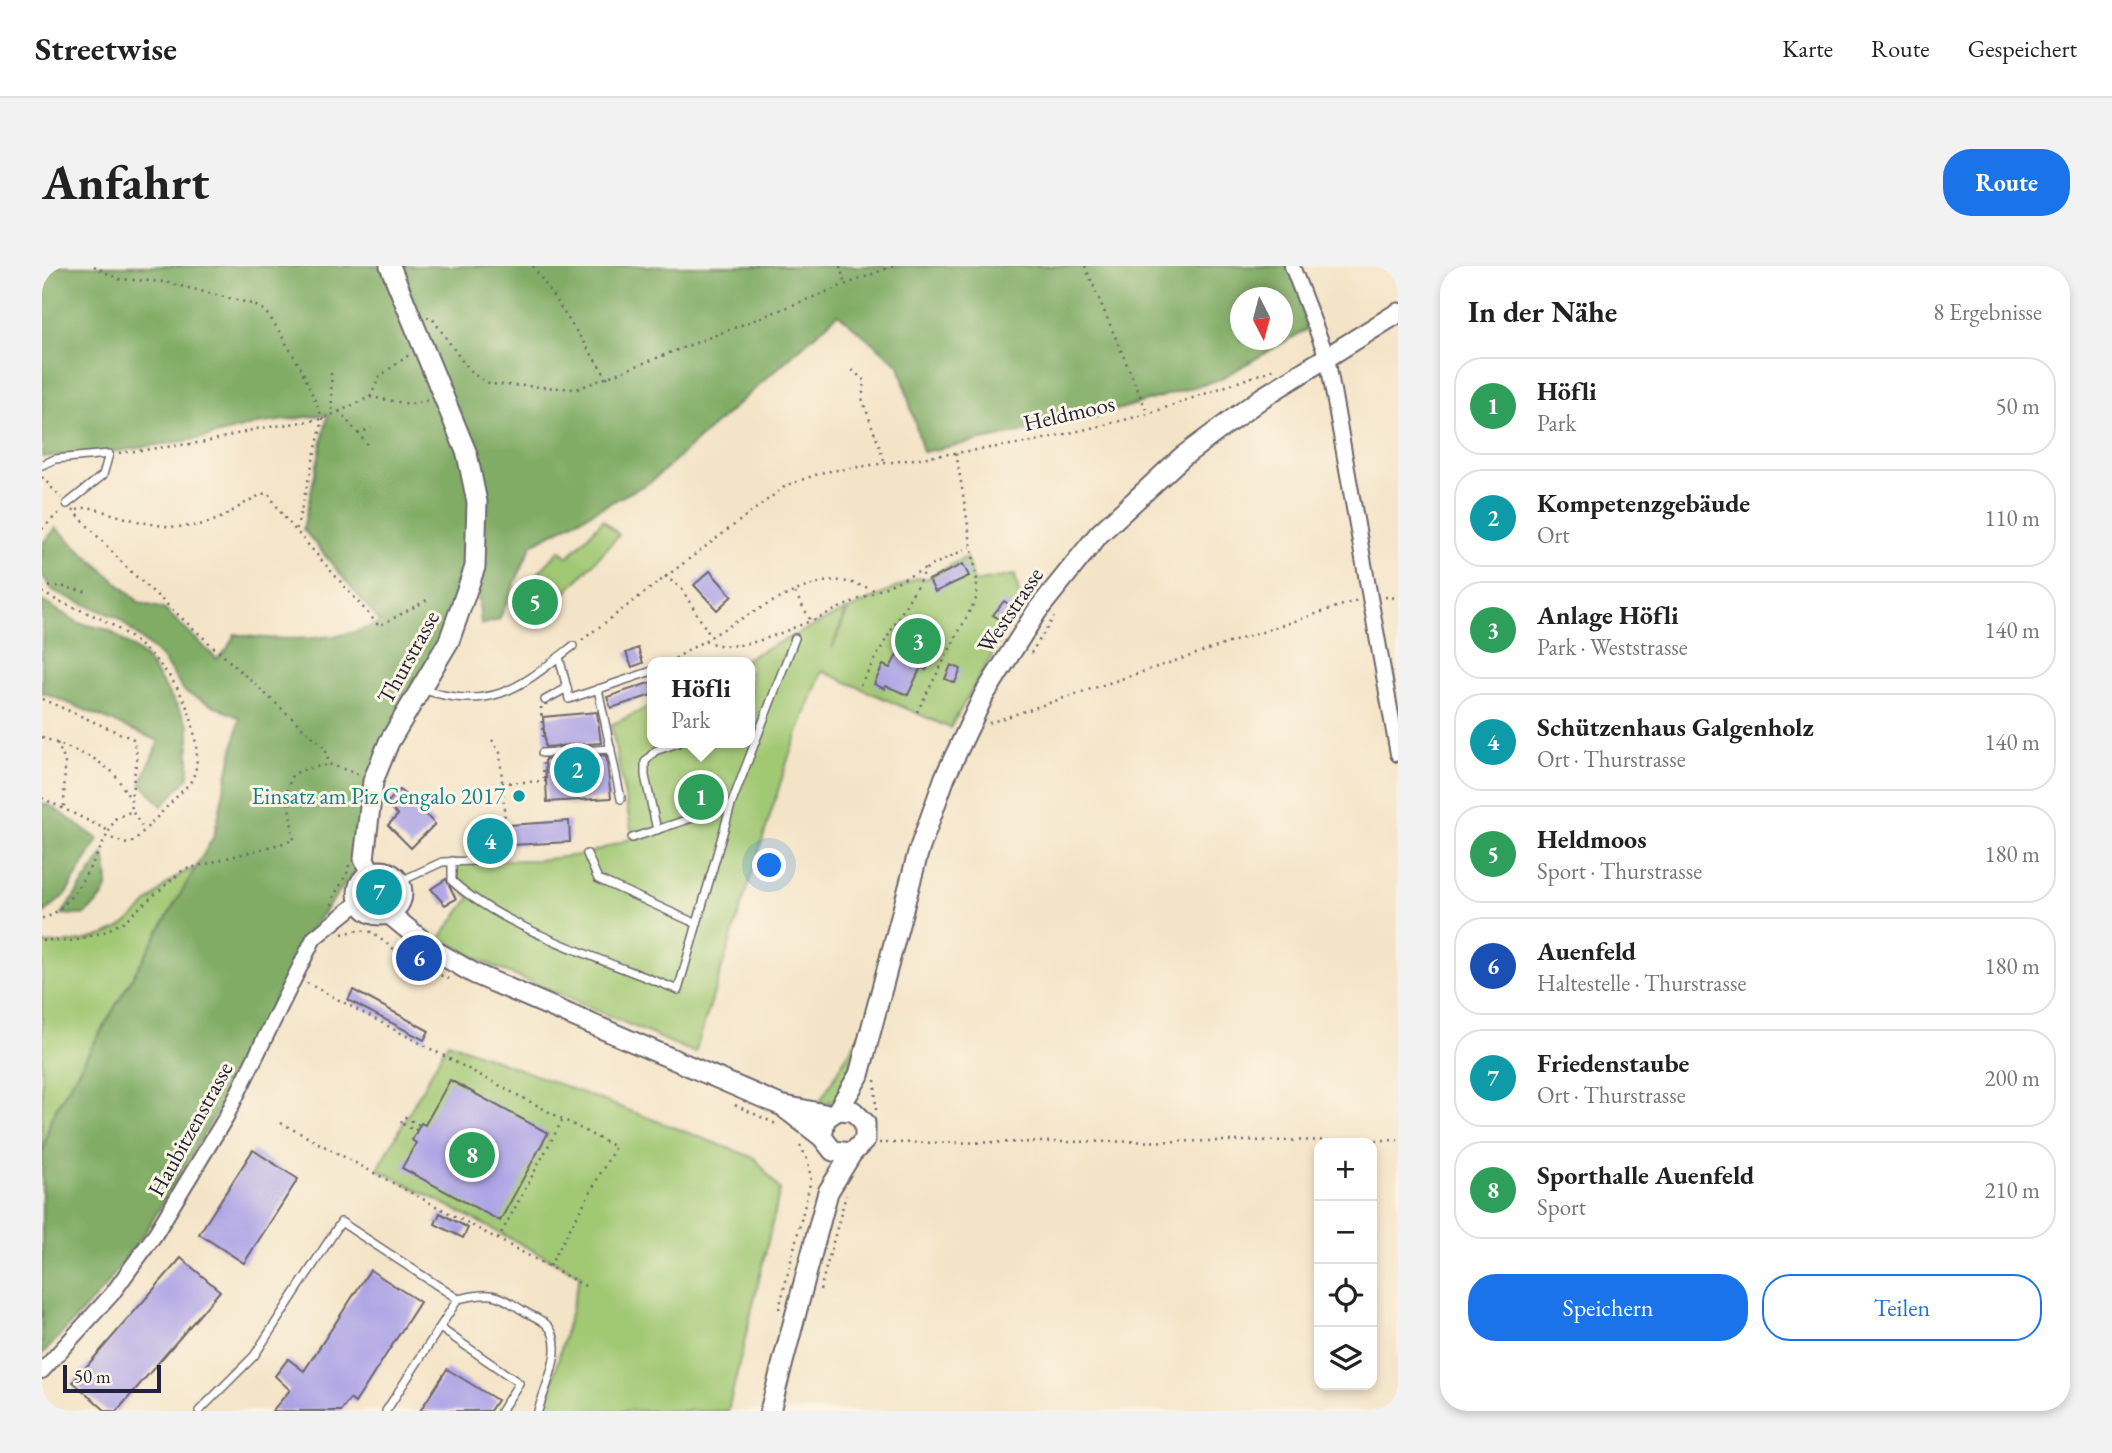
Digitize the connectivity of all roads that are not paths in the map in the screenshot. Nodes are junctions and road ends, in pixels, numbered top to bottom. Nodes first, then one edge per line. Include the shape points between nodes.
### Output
1 (390, 266) edge
2 (1292, 266) edge
3 (1398, 313) edge
4 (1327, 357) junction
5 (42, 465) edge
6 (67, 504) road end
7 (796, 638) dead end
8 (573, 646) road end
9 (559, 657) junction
10 (647, 673) edge
11 (567, 688) junction
12 (420, 689) junction
13 (598, 689) junction
14 (544, 700) dead end
15 (755, 732) edge
16 (664, 748) edge
17 (749, 748) edge
18 (611, 749) junction
19 (542, 753) dead end
20 (1398, 754) edge
21 (621, 799) dead end
22 (731, 805) junction
23 (657, 830) junction
24 (632, 838) dead end
25 (587, 854) dead end
26 (452, 861) junction
27 (476, 861) dead end
28 (371, 873) junction
29 (399, 882) junction
30 (360, 901) junction
31 (388, 912) junction
32 (697, 924) junction
33 (867, 1077) junction
34 (780, 1105) junction
35 (833, 1113) junction
36 (870, 1119) junction
37 (825, 1142) junction
38 (871, 1144) junction
39 (838, 1191) junction
40 (458, 1299) junction
41 (440, 1328) junction
42 (42, 1371) edge
43 (199, 1411) edge
44 (386, 1411) edge
45 (501, 1411) edge
46 (538, 1411) edge
47 (770, 1411) edge

1 - 12 main road, Thurstrasse via 467,454 477,502 475,567 453,631
2 - 4 street
3 - 4 main road, Weststrasse
4 - 20 street
4 - 33 main road, Weststrasse via 1213,433 1154,480 1070,567 1008,653 964,734 918,853
5 - 6 lane via 55,459 109,454 103,475
7 - 15 lane
8 - 9 lane
9 - 11 lane
9 - 12 lane via 525,681 491,696 452,699
10 - 13 lane
11 - 13 lane via 569,699
11 - 14 lane
12 - 28 main road, Thurstrasse via 373,781 364,859
13 - 18 lane
16 - 23 lane via 645,762
17 - 22 lane
18 - 19 lane
18 - 21 lane
22 - 23 lane
22 - 32 lane
23 - 24 lane
25 - 32 lane via 598,879
26 - 27 lane
26 - 29 lane
26 - 32 lane via 452,881 470,898 505,918 678,990
28 - 29 main road via 384,871
28 - 30 main road, Thurstrasse via 361,881
29 - 31 main road via 400,900
30 - 31 main road via 375,914
30 - 42 street, Haubitzenstrasse via 314,938 191,1179 112,1294
31 - 34 main road via 435,951 475,974
33 - 35 main road, Weststrasse
33 - 36 main road, Weststrasse
34 - 35 main road
34 - 37 main road
35 - 36 main road via 853,1111
35 - 37 main road, Weststrasse via 822,1124
36 - 38 main road, Weststrasse via 866,1128
37 - 38 main road via 839,1153
37 - 39 main road, Weststrasse
38 - 39 main road
39 - 47 main road
40 - 41 lane
40 - 43 lane via 341,1222 254,1356
40 - 46 lane via 490,1292 548,1325 555,1341 554,1359
41 - 44 lane
41 - 45 lane via 519,1383

